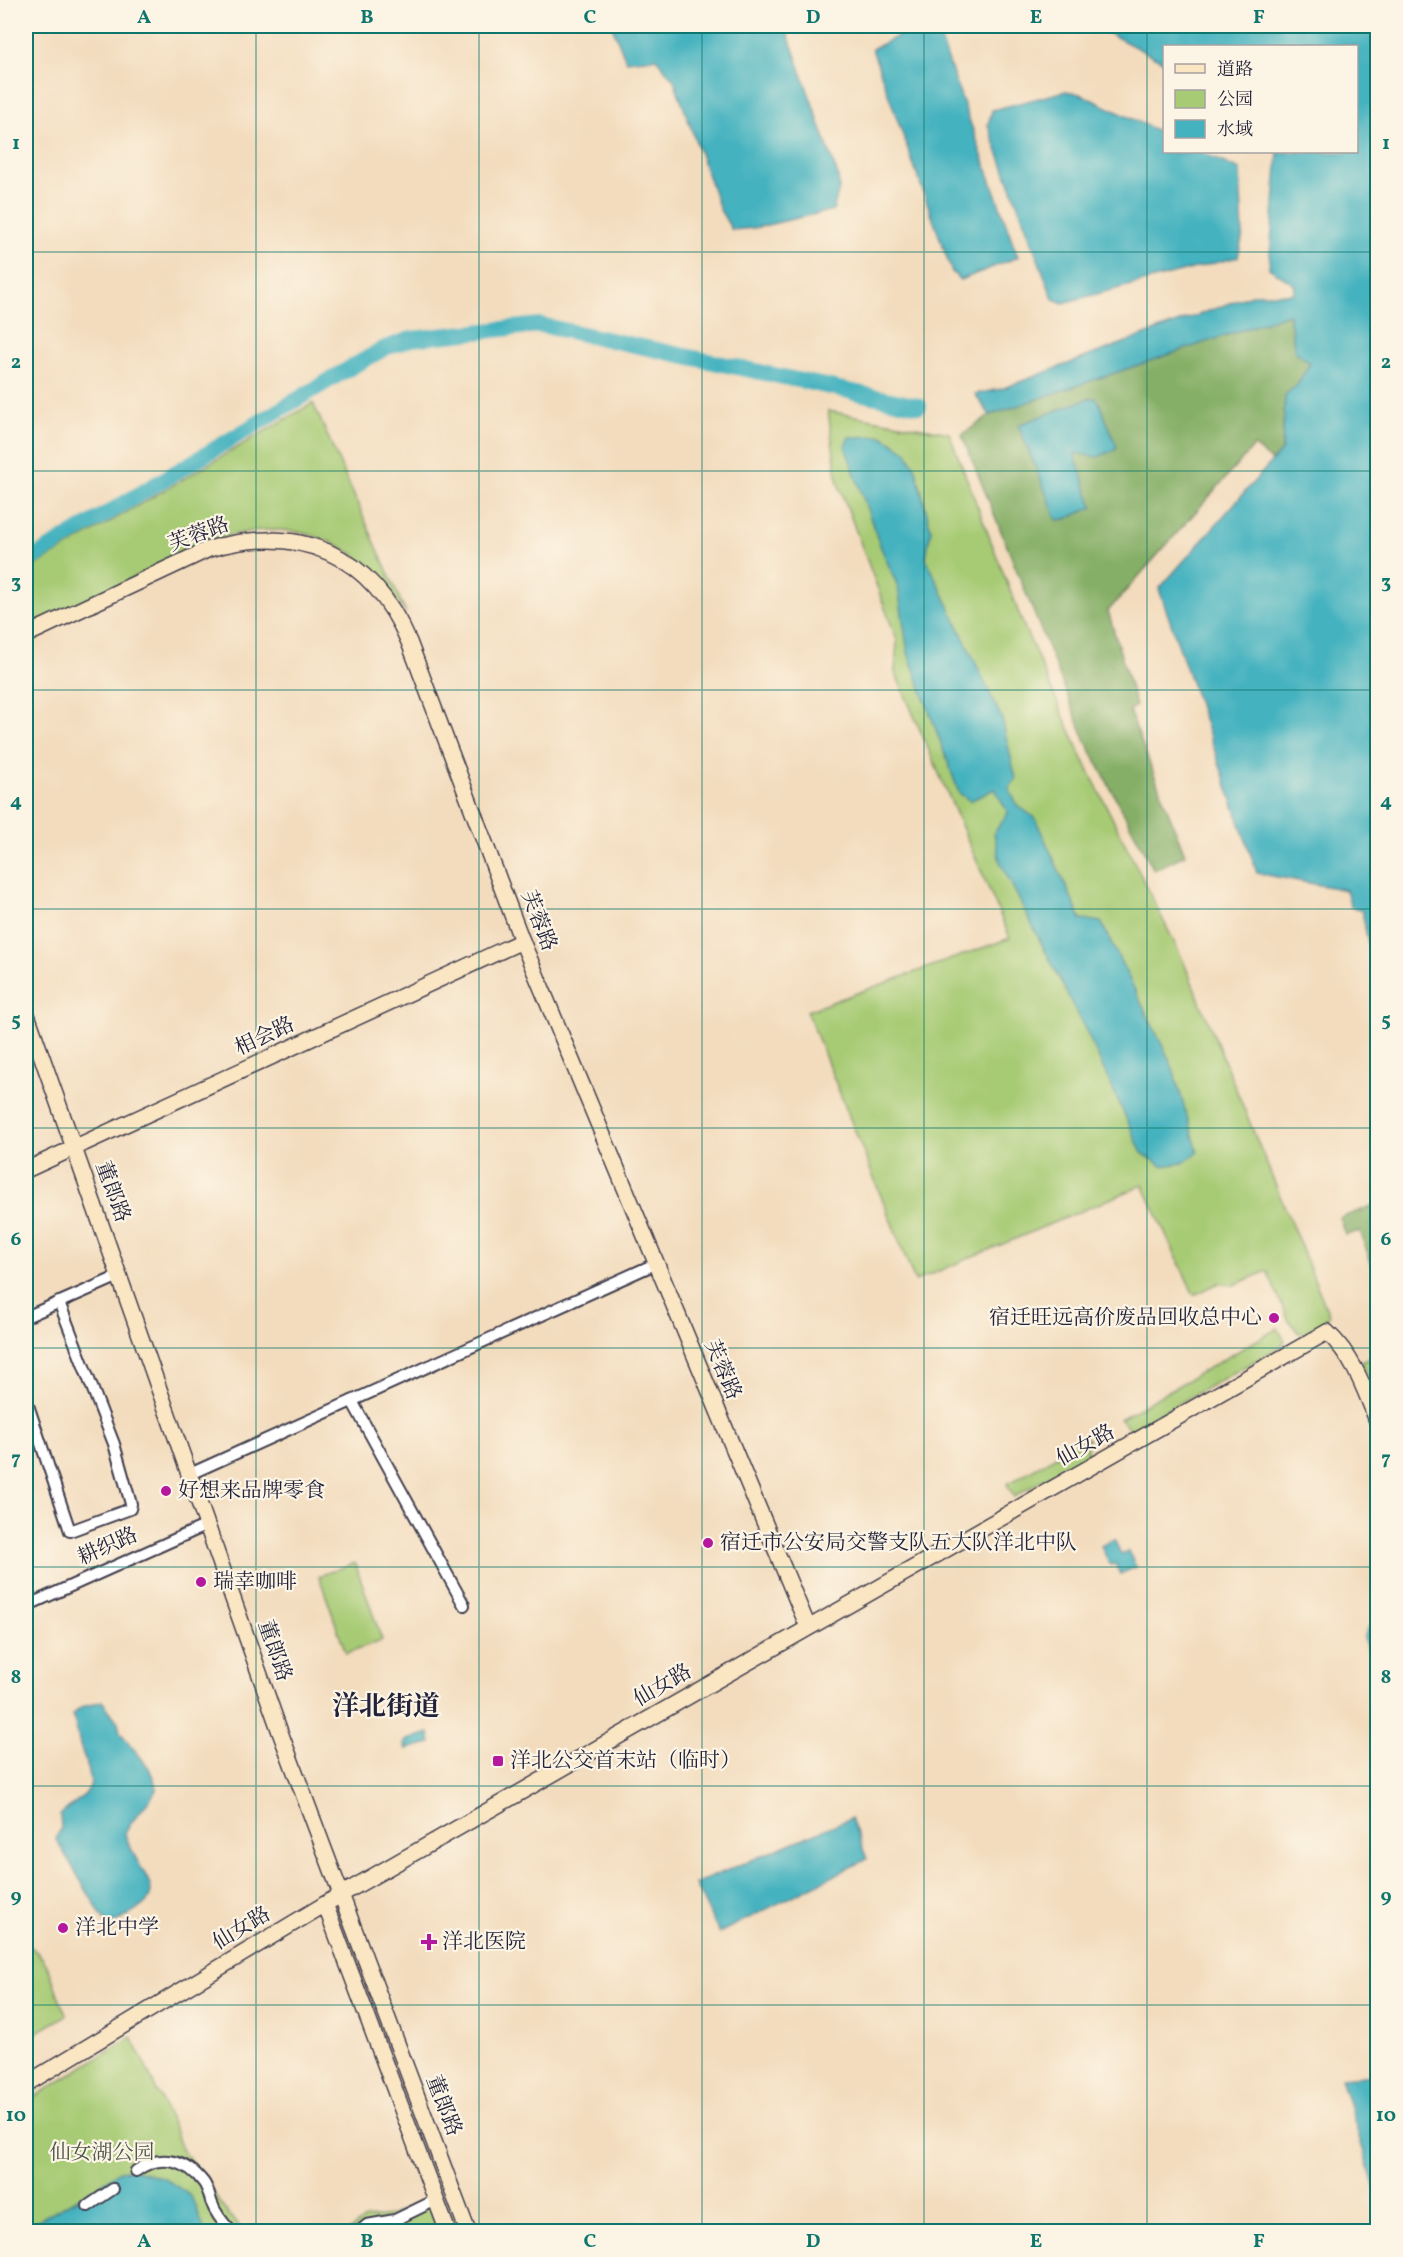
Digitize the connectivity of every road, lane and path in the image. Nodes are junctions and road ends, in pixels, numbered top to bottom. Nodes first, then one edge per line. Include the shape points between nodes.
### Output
1 (26, 635) edge
2 (522, 941) junction
3 (26, 1012) edge
4 (74, 1150) junction
5 (26, 1170) edge
6 (655, 1264) junction
7 (119, 1276) junction
8 (59, 1302) junction
9 (26, 1317) edge
10 (26, 1399) edge
11 (352, 1401) junction
12 (1377, 1423) edge
13 (190, 1474) junction
14 (207, 1525) junction
15 (464, 1605) dead end
16 (26, 1606) edge
17 (808, 1627) junction
18 (342, 1894) junction
19 (325, 1904) junction
20 (26, 2084) edge
21 (137, 2170) dead end
22 (113, 2189) dead end
23 (436, 2200) junction
24 (88, 2206) dead end
25 (395, 2220) junction
26 (232, 2232) edge
27 (359, 2232) edge
28 (395, 2232) edge
29 (448, 2232) edge
30 (468, 2232) edge

1 - 2 street, 芙蓉路 via 209,549 239,540 278,538 317,547 351,565 376,586 402,624
2 - 4 street, 相会路
2 - 6 street, 芙蓉路
3 - 4 street, 董郎路
4 - 5 street, 相会路
4 - 7 street, 董郎路
6 - 11 street
6 - 17 street, 芙蓉路
7 - 8 street
7 - 13 street, 董郎路
8 - 9 street
8 - 10 street via 114,1444 130,1509 70,1532
11 - 13 street
11 - 15 street
12 - 17 street, 仙女路 via 1356,1370 1327,1332
13 - 14 street, 董郎路
14 - 16 street, 耕织路
14 - 18 street, 董郎路
17 - 18 street, 仙女路
18 - 19 street, 仙女路
18 - 30 street, 董郎路
19 - 20 street, 仙女路
19 - 23 street, 董郎路
21 - 26 street via 161,2160 173,2160 191,2169
22 - 24 street
23 - 25 street
23 - 29 street, 董郎路
25 - 27 street via 367,2224
25 - 28 street

